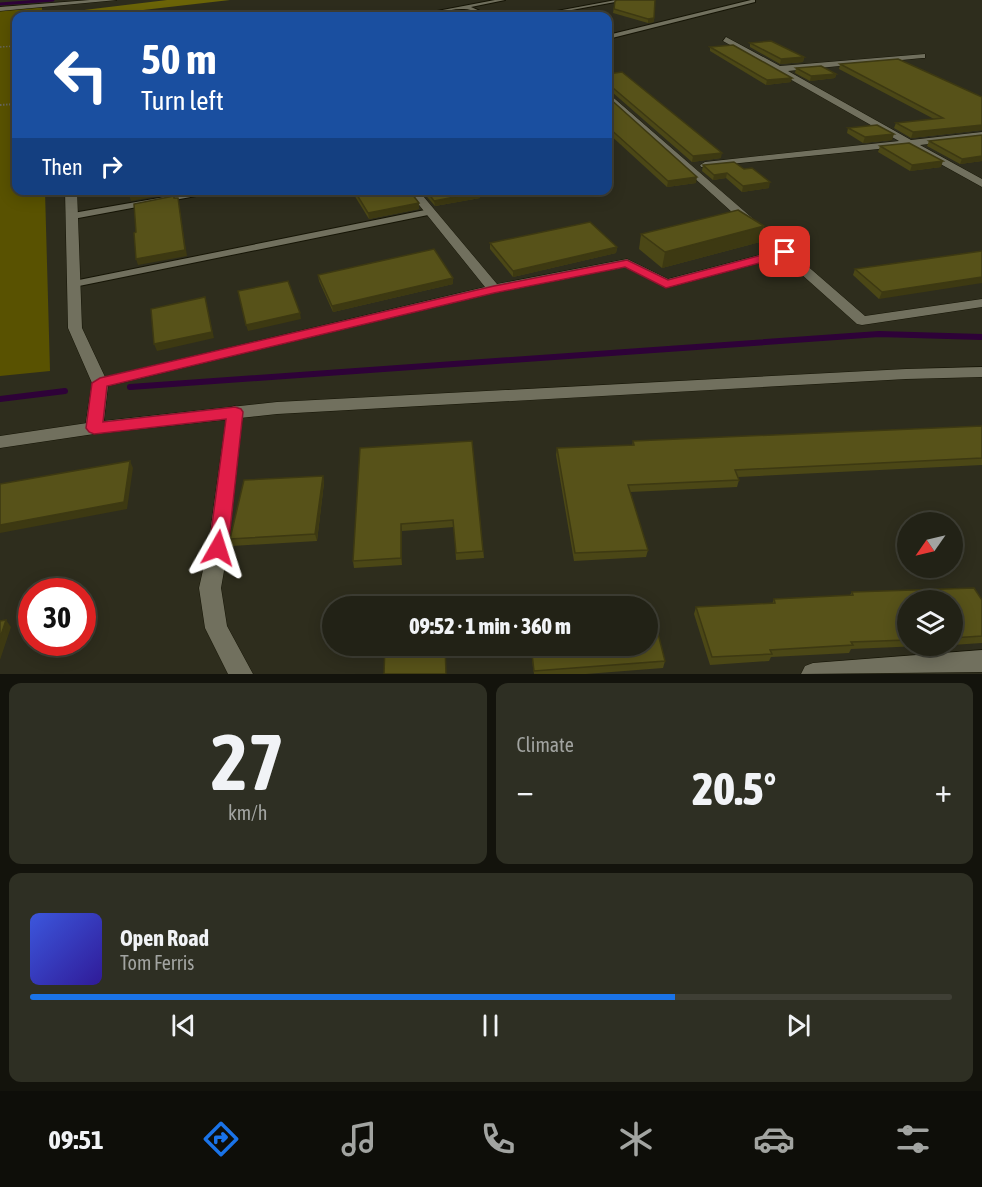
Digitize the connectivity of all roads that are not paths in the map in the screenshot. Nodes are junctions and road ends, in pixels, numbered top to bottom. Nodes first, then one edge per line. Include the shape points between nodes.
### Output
1 (114, 0) edge
2 (503, 0) edge
3 (570, 0) edge
4 (624, 0) edge
5 (753, 0) edge
6 (51, 6) junction
7 (590, 6) junction
8 (465, 7) junction
9 (0, 9) edge
10 (52, 12) edge
11 (437, 12) edge
12 (478, 12) edge
13 (556, 12) edge
14 (612, 36) edge
15 (726, 39) dead end
16 (922, 56) dead end
17 (778, 69) junction
18 (612, 99) edge
19 (982, 135) edge
20 (910, 143) junction
21 (690, 167) junction
22 (982, 184) edge
23 (71, 195) edge
24 (195, 195) edge
25 (416, 195) edge
26 (430, 212) junction
27 (73, 216) junction
28 (785, 252) junction
29 (74, 284) junction
30 (494, 290) junction
31 (982, 303) edge
32 (982, 372) edge
33 (100, 383) junction
34 (235, 412) junction
35 (94, 428) junction
36 (0, 442) edge
37 (982, 661) edge
38 (241, 674) edge
39 (813, 674) edge

1 - 6 street
2 - 8 lane
3 - 7 lane
4 - 7 lane
5 - 14 lane
6 - 9 street
6 - 10 street
7 - 13 lane
8 - 11 lane
8 - 12 lane
15 - 17 street
16 - 17 street
17 - 20 street
18 - 21 street
19 - 20 street
20 - 21 street
20 - 22 street
21 - 28 street
23 - 27 street
24 - 27 lane
25 - 26 street
26 - 29 lane
26 - 30 street
27 - 29 street
28 - 30 street via 666,284 627,263
28 - 31 street via 862,321
29 - 33 street via 75,328
30 - 33 street
32 - 34 street
33 - 35 street
34 - 35 street
34 - 38 street via 210,588 216,628
35 - 36 street
37 - 39 street

